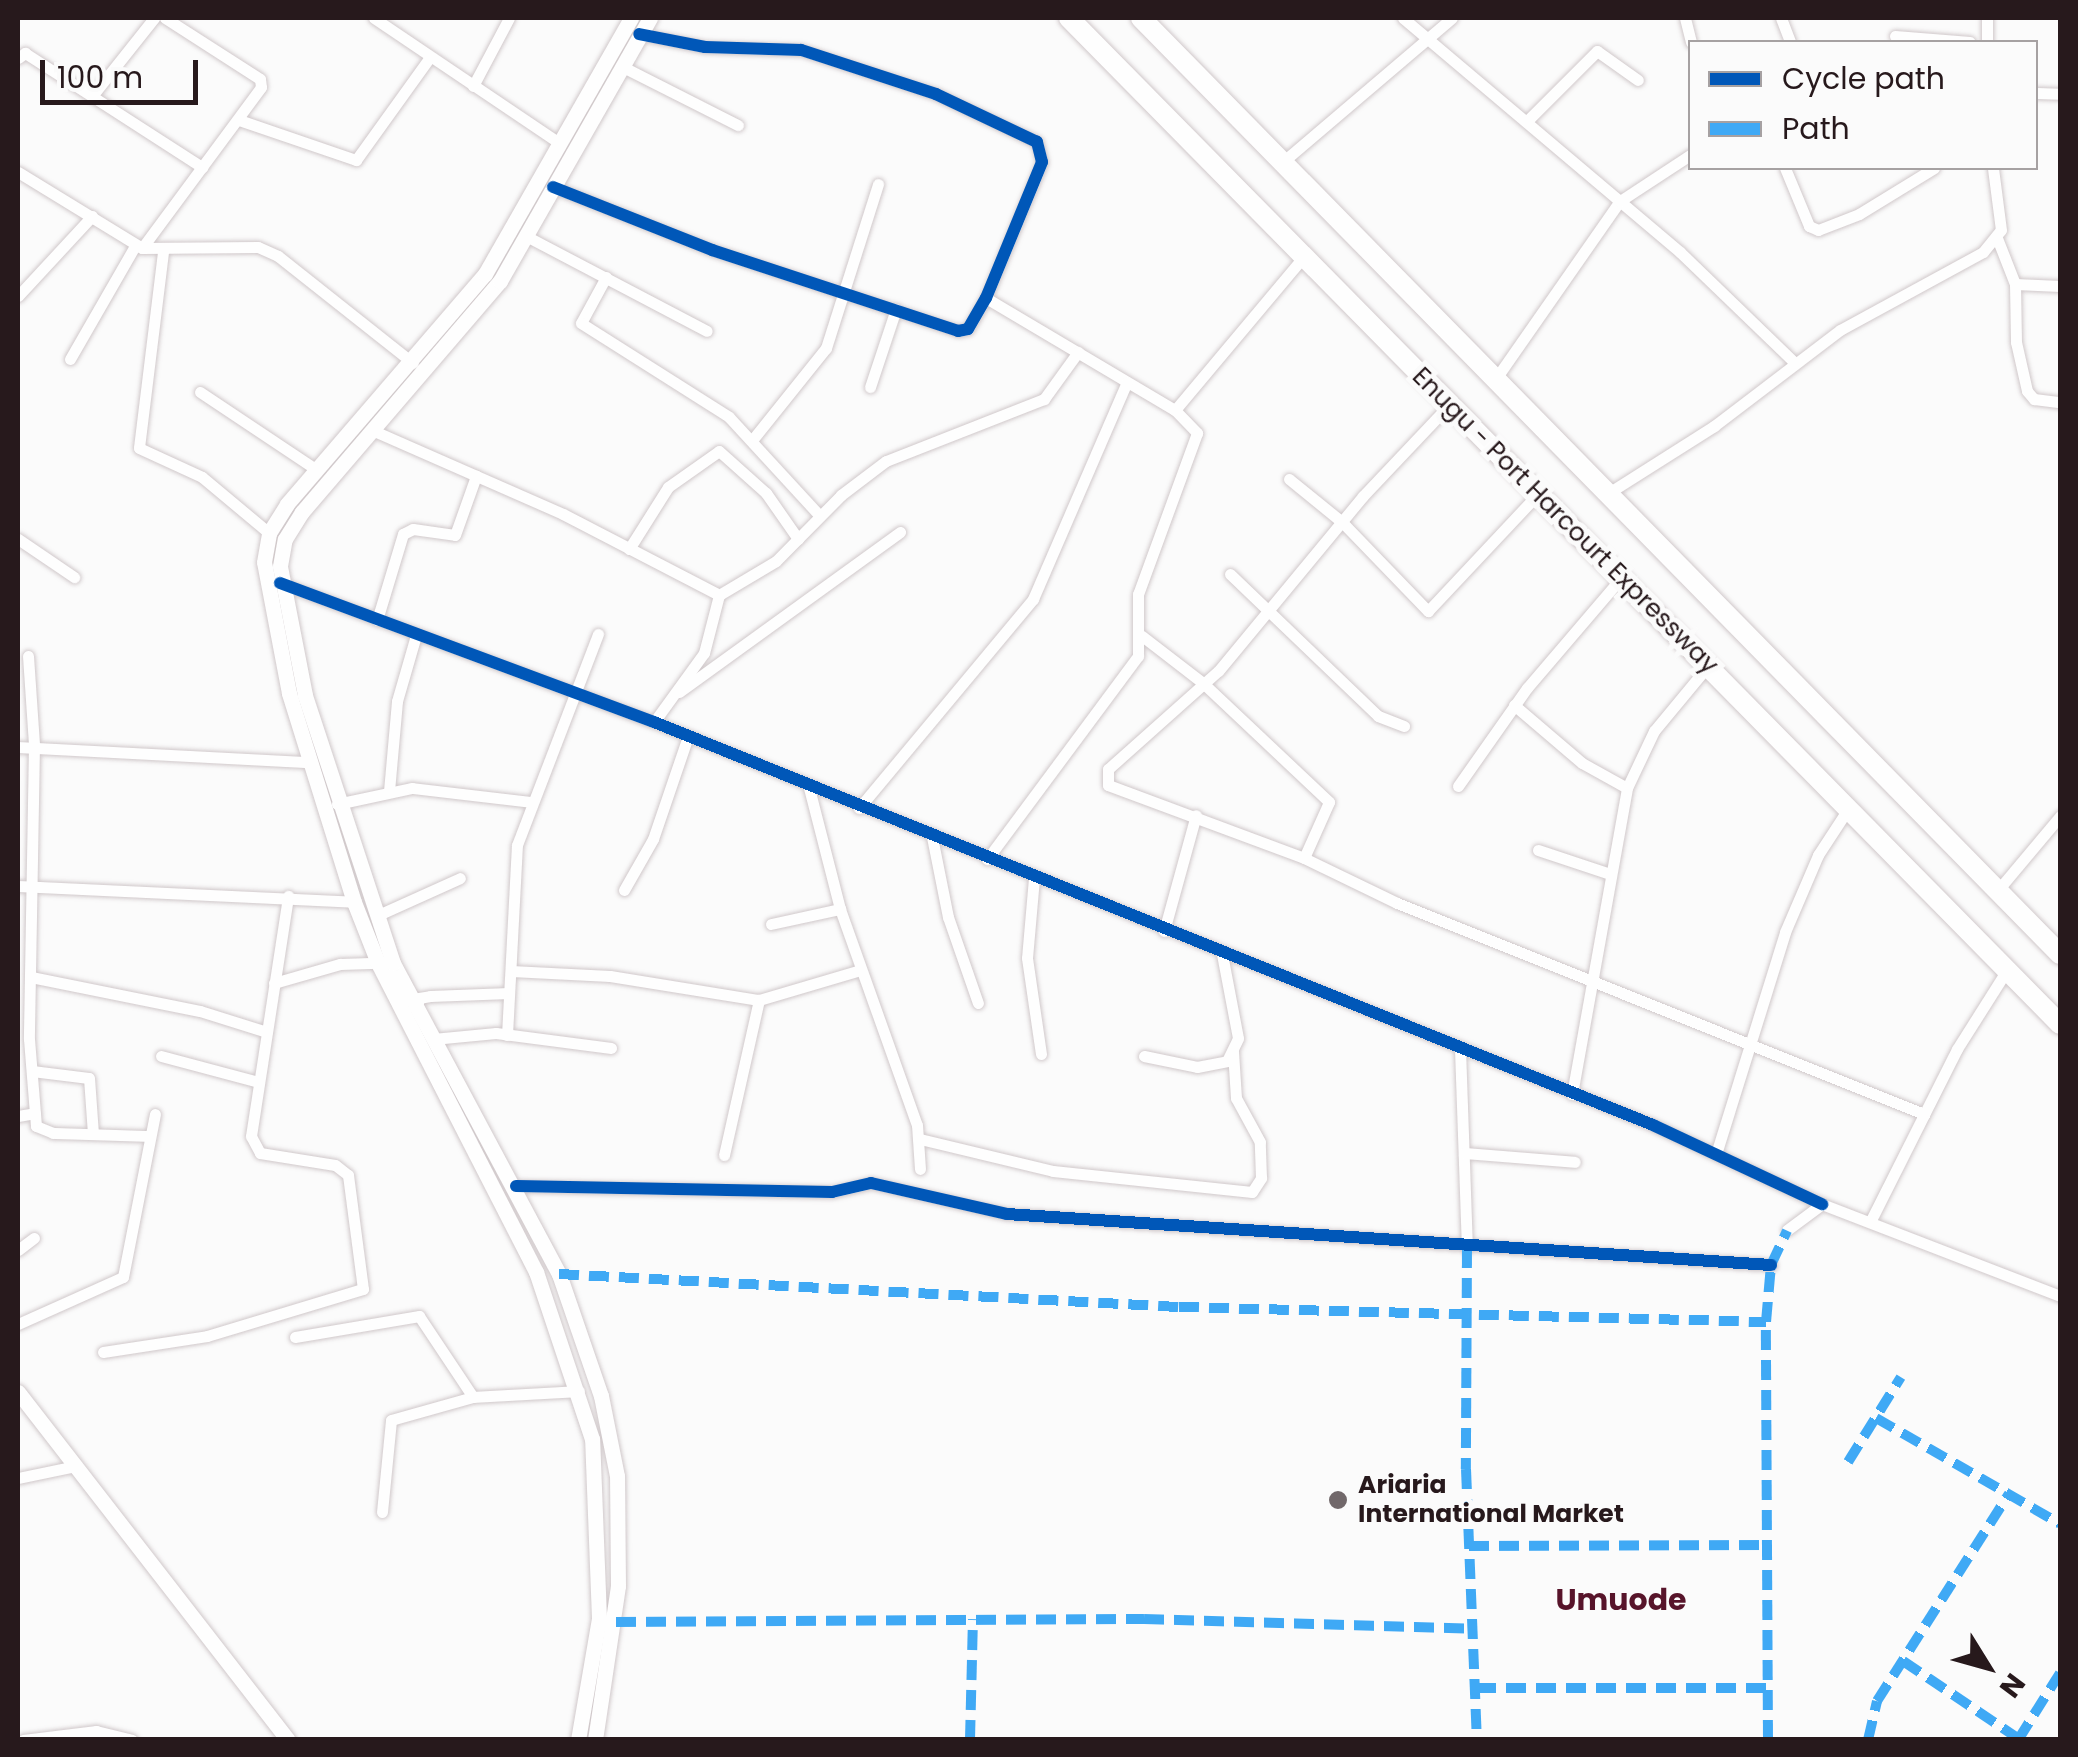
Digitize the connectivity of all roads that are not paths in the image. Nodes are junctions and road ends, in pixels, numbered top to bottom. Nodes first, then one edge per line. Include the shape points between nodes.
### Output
1 (154, 18) edge
2 (165, 18) edge
3 (374, 18) edge
4 (509, 18) edge
5 (631, 18) edge
6 (650, 18) edge
7 (1069, 18) edge
8 (1141, 18) edge
9 (1403, 18) edge
10 (1452, 18) edge
11 (640, 34) junction
12 (1895, 36) dead end
13 (1425, 38) junction
14 (1945, 40) edge
15 (430, 57) junction
16 (18, 58) edge
17 (621, 66) junction
18 (1638, 80) dead end
19 (473, 86) junction
20 (92, 96) junction
21 (239, 120) junction
22 (1527, 121) junction
23 (738, 125) dead end
24 (559, 143) junction
25 (1688, 156) edge
26 (1286, 160) junction
27 (202, 168) junction
28 (1786, 170) edge
29 (1931, 170) edge
30 (1993, 170) edge
31 (18, 172) edge
32 (878, 184) dead end
33 (552, 187) junction
34 (1620, 201) junction
35 (92, 216) junction
36 (526, 236) junction
37 (1997, 238) junction
38 (139, 247) junction
39 (163, 252) junction
40 (1304, 256) junction
41 (606, 277) junction
42 (2015, 284) junction
43 (2060, 286) edge
44 (848, 292) junction
45 (18, 294) edge
46 (986, 298) junction
47 (896, 309) junction
48 (707, 331) dead end
49 (1078, 352) junction
50 (70, 358) dead end
51 (1792, 361) junction
52 (413, 363) junction
53 (1497, 376) junction
54 (1126, 382) junction
55 (870, 387) dead end
56 (200, 392) dead end
57 (2060, 402) edge
58 (1450, 404) junction
59 (1175, 410) junction
60 (374, 431) junction
61 (753, 438) junction
62 (317, 470) junction
63 (476, 476) junction
64 (1289, 479) dead end
65 (1538, 494) junction
66 (1607, 494) junction
67 (820, 516) junction
68 (1342, 522) junction
69 (900, 532) dead end
70 (269, 533) junction
71 (18, 539) edge
72 (798, 539) junction
73 (629, 548) junction
74 (1230, 574) dead end
75 (74, 576) dead end
76 (1621, 578) junction
77 (280, 583) junction
78 (720, 595) junction
79 (1271, 612) junction
80 (377, 620) junction
81 (598, 634) dead end
82 (416, 635) junction
83 (1142, 636) junction
84 (28, 656) dead end
85 (1708, 666) junction
86 (1204, 684) junction
87 (680, 692) junction
88 (575, 694) junction
89 (1514, 706) junction
90 (654, 722) junction
91 (1404, 726) dead end
92 (687, 739) junction
93 (34, 745) junction
94 (18, 746) edge
95 (309, 762) junction
96 (1458, 786) dead end
97 (809, 788) junction
98 (1628, 788) junction
99 (389, 791) junction
100 (531, 802) junction
101 (338, 804) junction
102 (860, 808) junction
103 (1848, 809) junction
104 (1196, 815) junction
105 (2060, 816) edge
106 (932, 837) junction
107 (1538, 850) dead end
108 (1304, 858) junction
109 (986, 859) junction
110 (1610, 874) junction
111 (460, 878) dead end
112 (1034, 878) junction
113 (18, 886) edge
114 (34, 886) junction
115 (624, 890) dead end
116 (1998, 890) junction
117 (288, 896) junction
118 (354, 902) junction
119 (840, 909) junction
120 (376, 916) junction
121 (771, 924) dead end
122 (1164, 931) junction
123 (1222, 954) junction
124 (2060, 954) edge
125 (378, 963) junction
126 (860, 970) junction
127 (2007, 970) junction
128 (510, 971) junction
129 (31, 977) junction
130 (1594, 981) junction
131 (274, 983) junction
132 (509, 994) junction
133 (759, 1000) junction
134 (978, 1003) dead end
135 (417, 1008) junction
136 (2060, 1024) edge
137 (267, 1032) junction
138 (507, 1035) junction
139 (434, 1038) junction
140 (1753, 1044) junction
141 (611, 1048) dead end
142 (1460, 1049) junction
143 (1233, 1052) junction
144 (1040, 1054) dead end
145 (161, 1056) dead end
146 (1144, 1056) dead end
147 (32, 1071) junction
148 (259, 1082) junction
149 (1572, 1094) junction
150 (34, 1113) junction
151 (155, 1114) dead end
152 (1924, 1114) junction
153 (18, 1116) edge
154 (93, 1134) junction
155 (147, 1136) junction
156 (920, 1139) junction
157 (1464, 1153) junction
158 (1716, 1154) junction
159 (724, 1155) dead end
160 (1575, 1162) dead end
161 (920, 1169) dead end
162 (516, 1186) junction
163 (1822, 1204) junction
164 (1872, 1220) junction
165 (1788, 1230) dead end
166 (34, 1238) dead end
167 (1468, 1248) junction
168 (18, 1250) edge
169 (1771, 1266) dead end
170 (2060, 1296) edge
171 (18, 1324) edge
172 (295, 1338) dead end
173 (103, 1352) dead end
174 (579, 1390) junction
175 (18, 1392) edge
176 (473, 1397) junction
177 (76, 1466) junction
178 (18, 1478) edge
179 (382, 1512) dead end
180 (23, 1740) edge
181 (132, 1740) edge
182 (288, 1740) edge
183 (578, 1740) edge
184 (595, 1740) edge

1 - 20 street
2 - 21 street via 260,79 258,95
3 - 15 street
4 - 19 street
5 - 24 main road
6 - 11 main road
7 - 40 highway, Enugu - Port Harcourt Expressway
8 - 26 highway, Enugu - Port Harcourt Expressway
9 - 13 street
10 - 13 street
11 - 17 main road
11 - 46 street via 704,47 800,50 936,94 1037,142 1042,162
12 - 14 street
13 - 22 street
13 - 26 street
15 - 19 street
15 - 21 street via 356,160
16 - 20 street via 25,54
17 - 23 street
17 - 33 main road
18 - 22 street via 1597,51
19 - 24 street
20 - 27 street
21 - 27 street
22 - 34 street
24 - 52 main road via 485,274
25 - 34 street
26 - 53 highway, Enugu - Port Harcourt Expressway
27 - 38 street
28 - 29 street via 1809,226 1818,230 1859,214
30 - 37 street
31 - 35 street
32 - 44 street
33 - 36 main road
33 - 44 street via 712,250
34 - 51 street
34 - 53 street
35 - 38 street
35 - 45 street
36 - 41 street
36 - 60 main road via 478,314
37 - 42 street
37 - 51 street
38 - 39 street
38 - 50 street
39 - 52 street via 258,247
39 - 70 street via 138,448 202,478
40 - 58 highway, Enugu - Port Harcourt Expressway
40 - 59 street
41 - 48 street
41 - 61 street via 580,323 689,388
42 - 43 street
42 - 57 street via 2024,381 2034,399
44 - 47 street
44 - 61 street via 812,372
46 - 47 street via 963,332
46 - 49 street
47 - 55 street
49 - 54 street
49 - 67 street via 1044,399 886,461
51 - 66 street via 1714,426
52 - 62 main road
53 - 66 highway, Enugu - Port Harcourt Expressway
54 - 59 street
54 - 102 street via 1033,600
56 - 62 street
58 - 65 highway, Enugu - Port Harcourt Expressway
58 - 68 street
59 - 83 street via 1197,433 1138,594 1135,618
60 - 63 street
60 - 77 main road via 285,539
61 - 67 street
62 - 70 main road
63 - 73 street
63 - 80 street via 455,535 414,529 403,534
64 - 68 street
65 - 68 street via 1428,610
65 - 76 highway, Enugu - Port Harcourt Expressway
66 - 116 highway, Enugu - Port Harcourt Expressway
67 - 72 street
68 - 79 street
69 - 87 street
70 - 95 main road via 269,614
71 - 75 street
72 - 73 street via 766,494 720,452 668,486
72 - 78 street via 752,580
73 - 78 street
74 - 79 street
76 - 85 highway, Enugu - Port Harcourt Expressway
76 - 89 street
77 - 80 street
77 - 101 main road
78 - 87 street via 704,653
79 - 86 street
79 - 91 street via 1378,716
80 - 82 street
81 - 88 street
82 - 88 street
82 - 99 street via 396,702
83 - 86 street
83 - 109 street via 1138,656
84 - 93 street
85 - 98 street via 1654,732
85 - 103 highway, Enugu - Port Harcourt Expressway
86 - 104 street via 1104,778 1115,789
86 - 108 street via 1329,802
87 - 90 street
88 - 90 street
88 - 100 street
89 - 96 street
89 - 98 street via 1582,763
90 - 92 street
92 - 97 street
92 - 115 street via 653,838
93 - 94 street
93 - 95 street
93 - 114 street
95 - 118 main road
97 - 102 street
97 - 119 street
98 - 110 street
99 - 100 street via 473,792
99 - 101 street
100 - 128 street via 516,845
101 - 120 main road
102 - 106 street
103 - 127 highway, Enugu - Port Harcourt Expressway
103 - 140 street via 1818,854 1785,932
104 - 108 street
104 - 122 street
105 - 116 street
106 - 109 street
106 - 134 street via 948,918
107 - 110 street
108 - 130 street via 1397,903
109 - 112 street
110 - 130 street
111 - 120 street
112 - 122 street
112 - 144 street via 1028,958
113 - 114 street
114 - 117 street
114 - 129 street
116 - 124 highway, Enugu - Port Harcourt Expressway
117 - 118 street
117 - 131 street
118 - 125 main road
119 - 121 street
119 - 126 street
120 - 135 main road
122 - 123 street
123 - 142 street
123 - 143 street via 1236,1022
125 - 131 street via 340,964
125 - 174 main road via 536,1272
126 - 133 street
126 - 156 street
127 - 136 highway, Enugu - Port Harcourt Expressway
127 - 152 street
128 - 132 street
128 - 133 street via 627,978
129 - 137 street via 200,1011
129 - 147 street
130 - 140 street
130 - 149 street
131 - 137 street
132 - 135 street via 430,996 419,998
132 - 138 street
133 - 159 street
135 - 139 main road
137 - 148 street
138 - 139 street
138 - 141 street
139 - 162 main road
140 - 152 street
140 - 158 street
142 - 149 street
142 - 157 street
143 - 146 street via 1217,1067
143 - 156 street via 1234,1092 1260,1142 1261,1178 1252,1192 1052,1171
145 - 148 street
147 - 150 street
147 - 154 street via 89,1078
148 - 173 street via 254,1148 335,1165 348,1175 364,1289 206,1336
149 - 158 street
150 - 153 street
150 - 154 street via 44,1132
151 - 155 street
152 - 164 street
154 - 155 street
155 - 171 street via 123,1277
156 - 161 street
157 - 160 street
157 - 167 street
158 - 163 street
162 - 167 street via 832,1192 871,1183 1006,1214
162 - 184 main road via 571,1309 601,1396 617,1476 616,1622
163 - 164 street
163 - 165 street
164 - 170 street
166 - 168 street
167 - 169 street
172 - 176 street via 420,1316
174 - 176 street
174 - 183 main road via 592,1438 600,1551 599,1618
175 - 177 main road
176 - 179 street via 391,1420
177 - 178 street
177 - 182 main road
180 - 181 street via 96,1731

